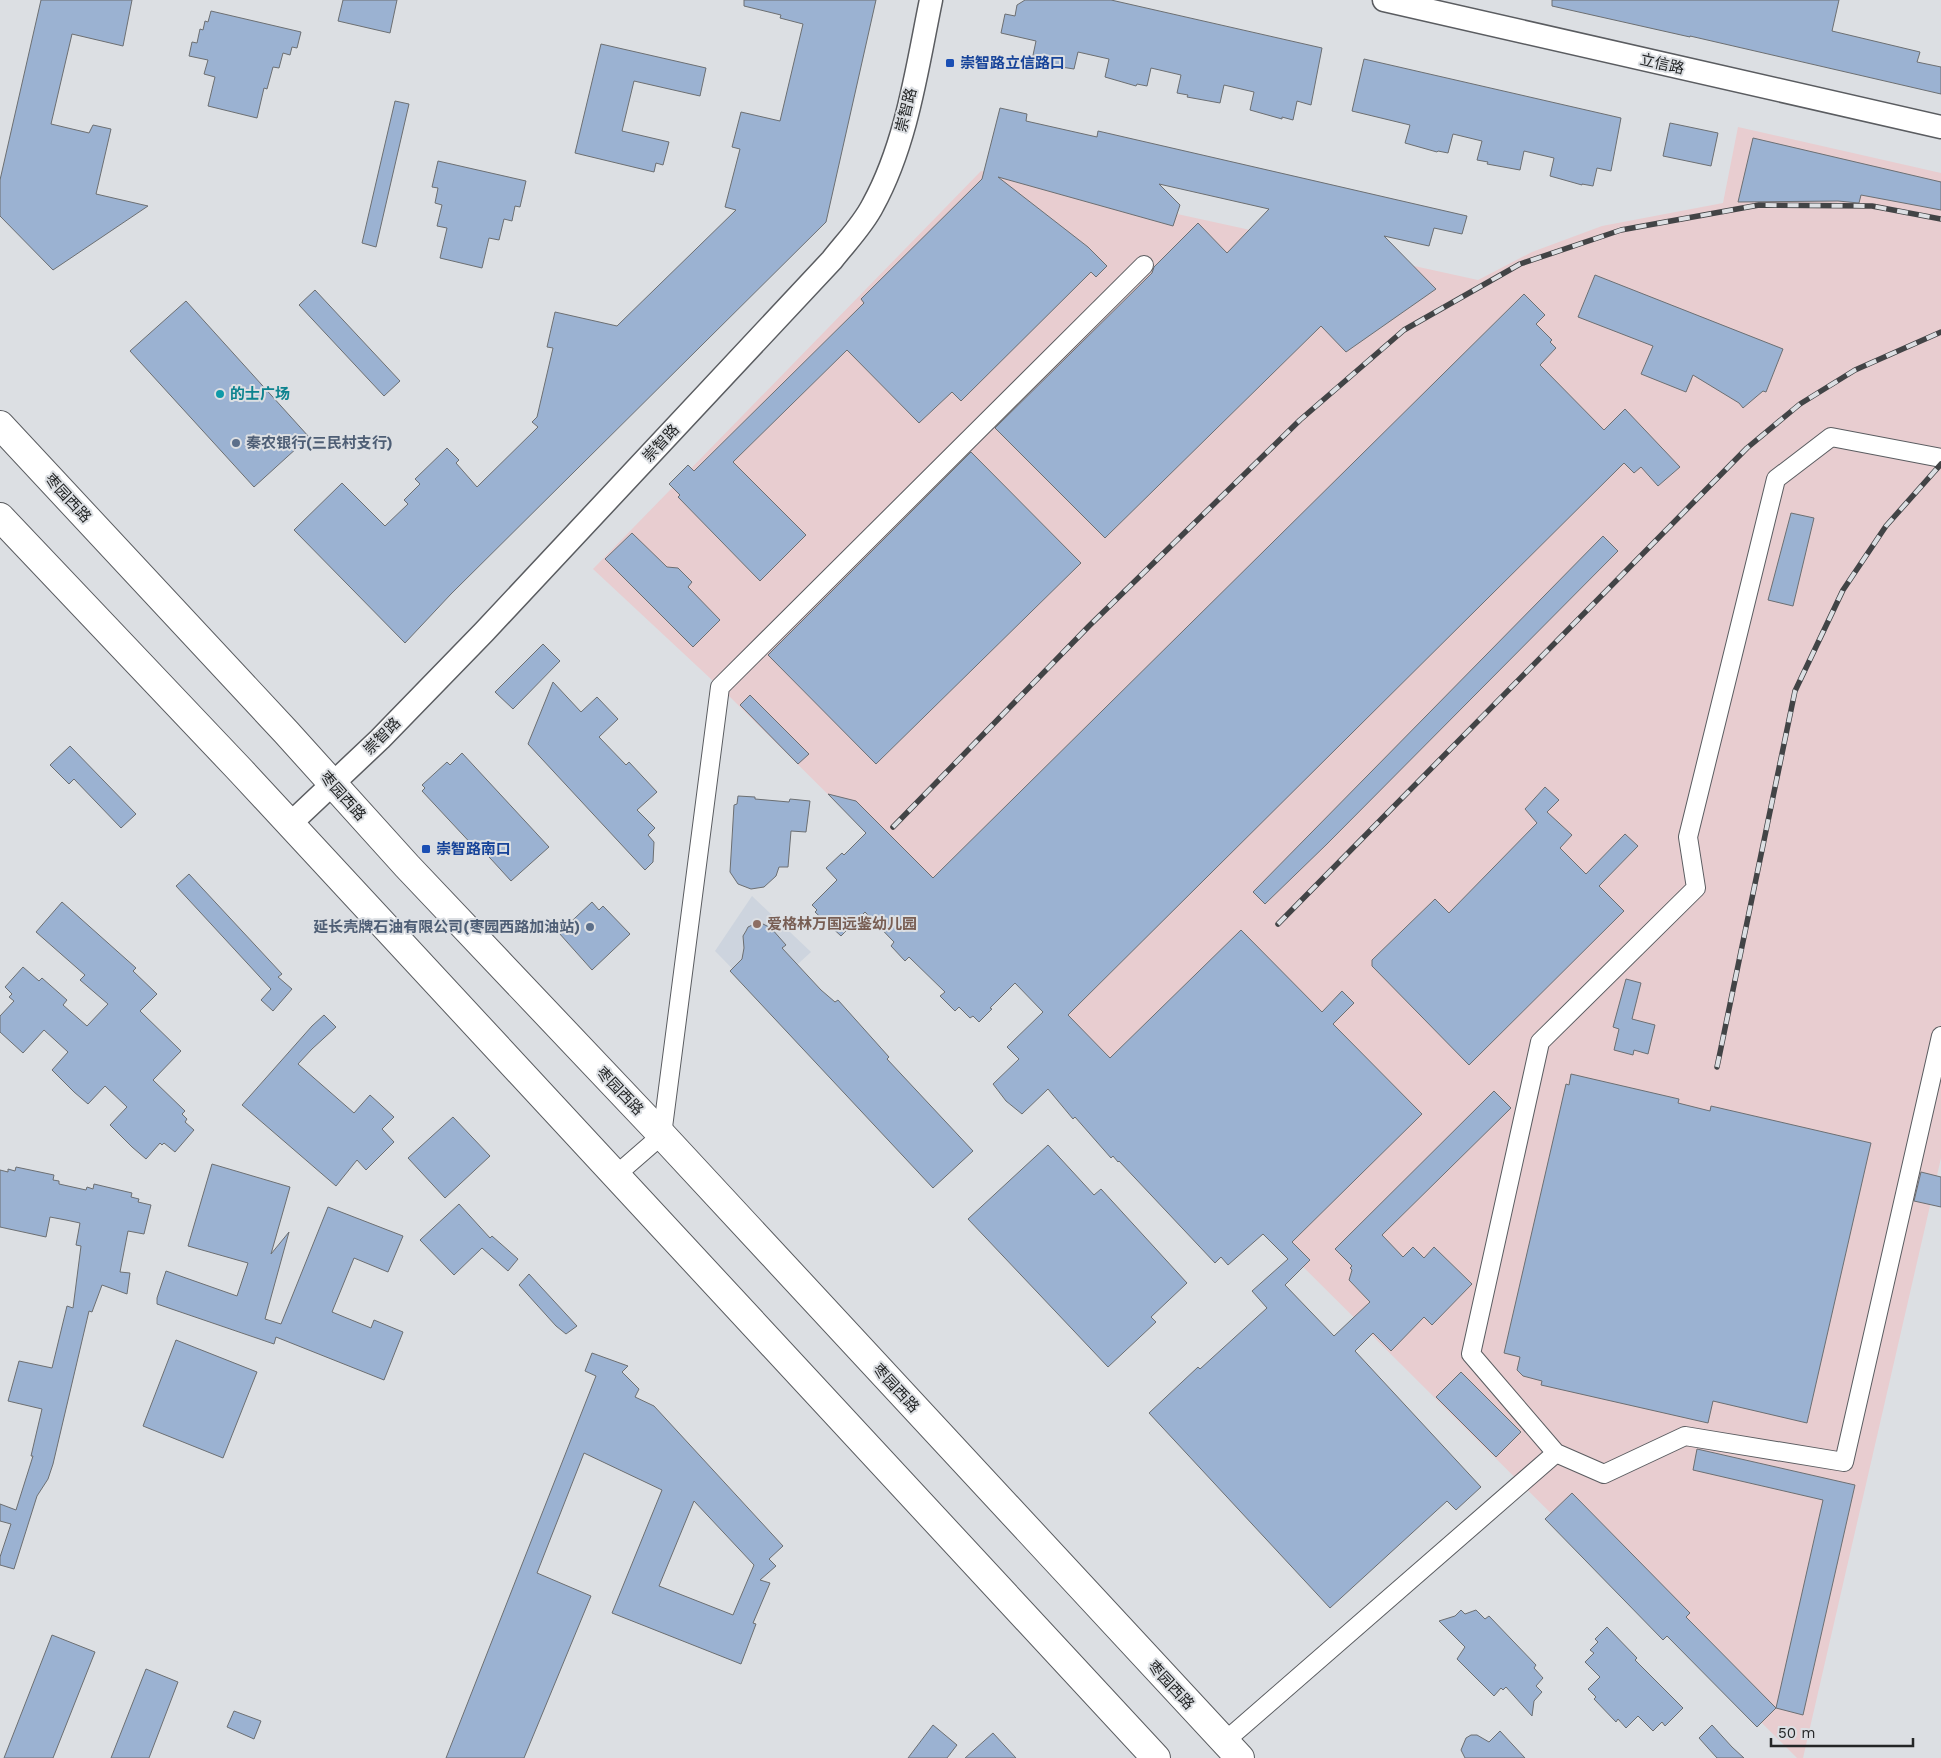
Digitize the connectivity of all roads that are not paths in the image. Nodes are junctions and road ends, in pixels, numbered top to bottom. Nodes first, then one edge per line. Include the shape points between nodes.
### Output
1 (931, 0) edge
2 (1384, 0) edge
3 (1941, 127) edge
4 (1144, 265) dead end
5 (0, 425) edge
6 (1941, 458) edge
7 (0, 517) edge
8 (333, 784) junction
9 (290, 824) junction
10 (1941, 1036) edge
11 (662, 1135) junction
12 (616, 1175) junction
13 (1556, 1454) junction
14 (1232, 1750) edge
15 (1156, 1758) edge

1 - 8 street, 崇智路 via 905,119 892,162 873,206 832,260 484,632
2 - 3 street, 立信路
4 - 11 street via 720,687
5 - 8 main road, 枣园西路
6 - 13 street via 1831,437 1776,479 1688,837 1696,888 1540,1042 1471,1354
7 - 9 main road
8 - 9 street, 崇智路
8 - 11 main road, 枣园西路
9 - 12 main road
10 - 13 street via 1844,1462 1685,1436 1604,1474
11 - 12 street
11 - 14 main road, 枣园西路
12 - 15 main road
13 - 14 street

